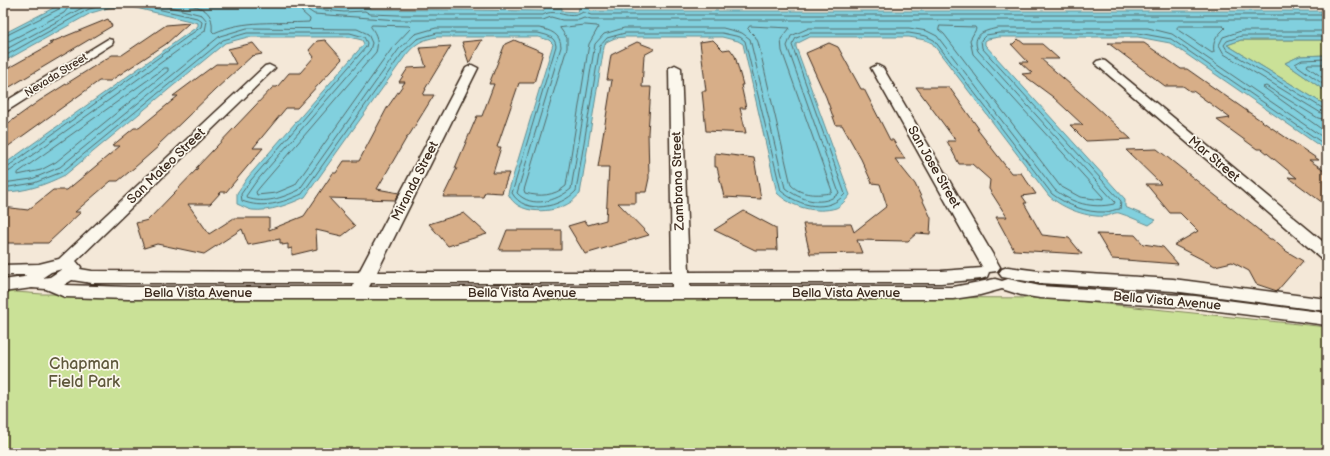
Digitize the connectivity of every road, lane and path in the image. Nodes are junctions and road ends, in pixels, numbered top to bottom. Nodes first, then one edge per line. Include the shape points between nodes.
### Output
1 (108, 42) dead end
2 (1101, 63) dead end
3 (269, 68) dead end
4 (472, 68) dead end
5 (675, 68) dead end
6 (877, 68) dead end
7 (3, 108) edge
8 (1327, 254) edge
9 (67, 268) junction
10 (3, 270) edge
11 (986, 270) junction
12 (42, 278) junction
13 (1004, 281) junction
14 (681, 285) junction
15 (3, 286) edge
16 (361, 286) junction
17 (1327, 305) edge
18 (1327, 320) edge

1 - 7 street, Nevada Street
2 - 8 street, Mar Street
3 - 9 street, San Mateo Street
4 - 16 street, Miranda Street
5 - 14 street, Zambrana Street
6 - 11 street, San Jose Street
9 - 12 street, Bella Vista Avenue via 54,265
9 - 16 street, Bella Vista Avenue via 85,276
10 - 12 street, Bella Vista Avenue
11 - 13 street, Bella Vista Avenue via 1000,268
11 - 14 street, Bella Vista Avenue via 941,277
12 - 15 street, Bella Vista Avenue
12 - 16 street, Bella Vista Avenue via 57,289 92,292
13 - 14 street, Bella Vista Avenue via 980,289 953,293
13 - 17 street, Bella Vista Avenue via 1039,277 1174,285
13 - 18 street, Bella Vista Avenue via 1021,289 1040,292 1195,302
14 - 16 street, Bella Vista Avenue

